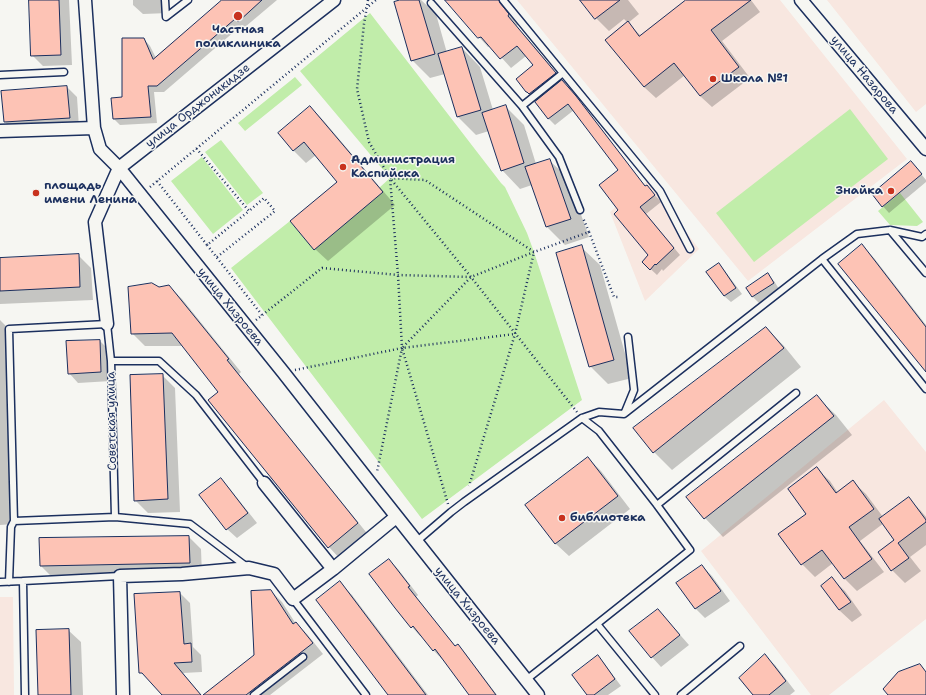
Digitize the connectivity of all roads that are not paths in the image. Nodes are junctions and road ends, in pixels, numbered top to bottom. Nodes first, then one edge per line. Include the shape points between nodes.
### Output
1 (85, 0) edge
2 (165, 0) edge
3 (188, 0) edge
4 (334, 0) edge
5 (503, 0) edge
6 (801, 0) edge
7 (431, 2) dead end
8 (64, 72) dead end
9 (563, 73) junction
10 (0, 75) edge
11 (522, 106) junction
12 (94, 128) junction
13 (0, 131) edge
14 (926, 149) edge
15 (119, 168) junction
16 (580, 210) road end
17 (890, 230) junction
18 (926, 234) edge
19 (690, 248) dead end
20 (822, 260) junction
21 (926, 273) edge
22 (107, 324) junction
23 (628, 337) dead end
24 (111, 361) junction
25 (926, 388) edge
26 (796, 393) dead end
27 (624, 414) junction
28 (582, 418) junction
29 (264, 483) joint
30 (657, 505) junction
31 (115, 517) junction
32 (396, 517) junction
33 (14, 521) junction
34 (416, 542) junction
35 (249, 568) junction
36 (333, 569) junction
37 (120, 576) junction
38 (23, 581) junction
39 (0, 582) edge
40 (9, 582) junction
41 (294, 599) junction
42 (597, 624) junction
43 (740, 646) dead end
44 (303, 657) dead end
45 (526, 680) junction
46 (25, 695) edge
47 (124, 695) edge
48 (254, 695) edge
49 (366, 695) edge
50 (538, 695) edge
51 (655, 695) edge
52 (681, 695) edge

1 - 12 street, улица Хизроева
2 - 3 lane via 166,17
4 - 15 street, улица Орджоникидзе
5 - 9 lane
6 - 14 street, улица Назарова
7 - 11 lane
8 - 10 lane
9 - 11 lane
9 - 19 lane via 660,191
11 - 16 lane via 559,157
12 - 13 street
12 - 15 street, улица Хизроева via 100,150
15 - 22 street via 96,222
15 - 32 street, улица Хизроева
17 - 18 lane via 922,237
17 - 20 lane via 857,234
17 - 21 lane
20 - 25 lane
20 - 27 lane
22 - 24 lane
22 - 33 lane via 9,329
23 - 27 lane via 634,390
24 - 29 lane, Советская улица via 159,361 196,395
24 - 31 lane, Советская улица
26 - 30 lane
27 - 28 lane via 599,412
28 - 30 lane via 599,431
28 - 34 lane via 464,502
29 - 36 street
30 - 42 lane via 690,550
31 - 33 lane
31 - 35 lane via 190,524
32 - 34 street, улица Хизроева
32 - 36 street
33 - 40 lane via 11,527
34 - 45 street, улица Хизроева
35 - 37 street
35 - 41 street via 274,574
36 - 41 street
37 - 38 lane
37 - 47 street
38 - 40 lane
38 - 46 lane
39 - 40 lane
41 - 49 lane
42 - 45 lane
42 - 51 lane
43 - 52 lane
44 - 48 lane
45 - 50 street, улица Хизроева

